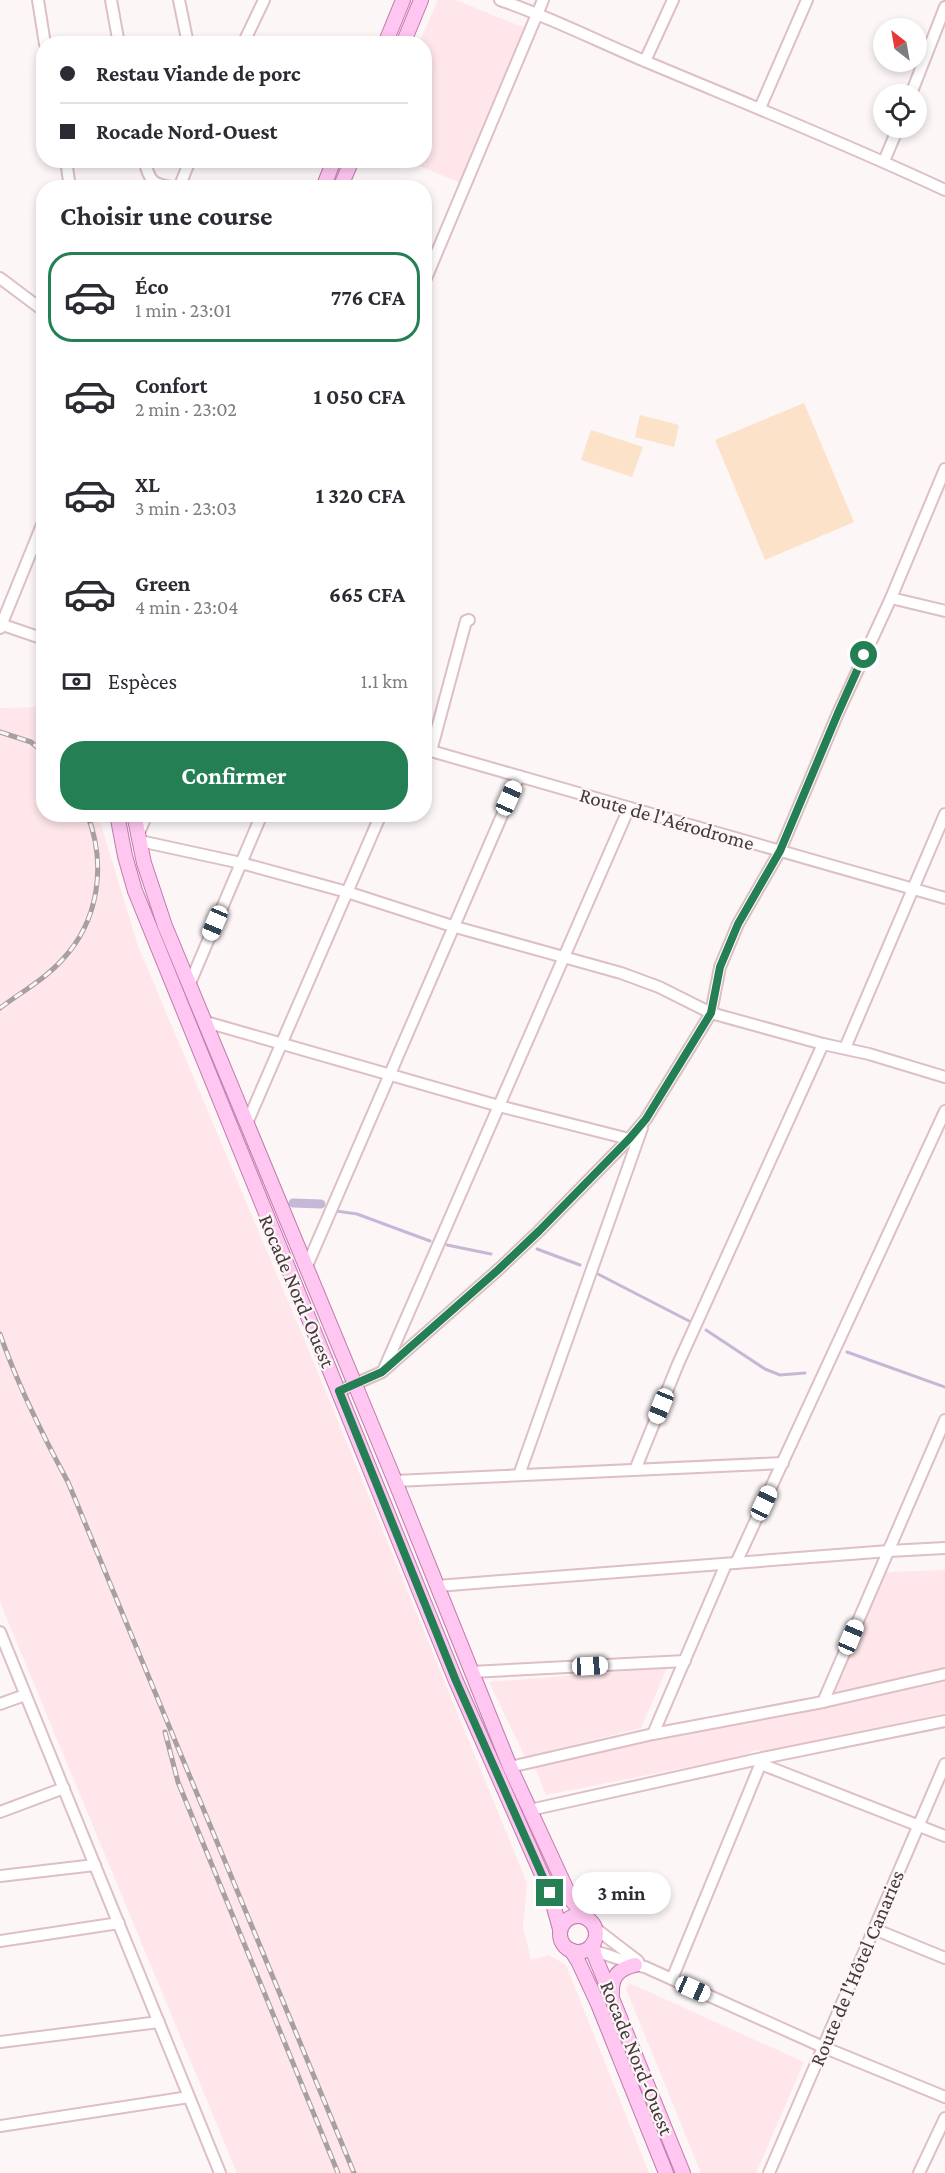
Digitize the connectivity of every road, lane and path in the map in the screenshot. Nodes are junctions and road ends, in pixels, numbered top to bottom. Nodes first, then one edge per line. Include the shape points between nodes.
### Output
1 (38, 0) edge
2 (111, 0) edge
3 (179, 0) edge
4 (264, 0) edge
5 (403, 0) edge
6 (421, 0) edge
7 (500, 0) edge
8 (543, 0) edge
9 (673, 0) edge
10 (807, 0) edge
11 (945, 7) edge
12 (538, 13) junction
13 (44, 36) edge
14 (117, 36) edge
15 (186, 36) edge
16 (247, 36) edge
17 (388, 36) edge
18 (406, 36) edge
19 (645, 62) junction
20 (914, 84) edge
21 (760, 108) junction
22 (893, 138) edge
23 (884, 161) junction
24 (945, 190) edge
25 (432, 264) edge
26 (0, 278) edge
27 (36, 305) edge
28 (945, 469) edge
29 (36, 539) edge
30 (891, 598) junction
31 (945, 611) edge
32 (469, 620) dead end
33 (0, 625) edge
34 (36, 636) edge
35 (432, 736) edge
36 (432, 751) edge
37 (519, 776) junction
38 (629, 808) junction
39 (945, 814) edge
40 (119, 822) edge
41 (136, 822) edge
42 (144, 822) edge
43 (259, 822) edge
44 (378, 822) edge
45 (139, 838) junction
46 (780, 851) junction
47 (241, 863) junction
48 (914, 889) junction
49 (347, 892) junction
50 (945, 898) edge
51 (452, 926) junction
52 (563, 956) junction
53 (190, 983) junction
54 (711, 1013) junction
55 (206, 1022) junction
56 (282, 1044) junction
57 (823, 1044) junction
58 (845, 1048) junction
59 (390, 1075) junction
60 (945, 1077) edge
61 (499, 1106) junction
62 (945, 1111) edge
63 (646, 1119) junction
64 (247, 1123) junction
65 (629, 1139) junction
66 (306, 1268) junction
67 (382, 1372) junction
68 (354, 1385) junction
69 (339, 1391) junction
70 (945, 1420) edge
71 (783, 1463) junction
72 (635, 1470) junction
73 (519, 1475) junction
74 (395, 1480) junction
75 (945, 1548) edge
76 (889, 1551) junction
77 (731, 1564) junction
78 (437, 1587) junction
79 (0, 1632) edge
80 (684, 1661) junction
81 (471, 1672) junction
82 (945, 1674) edge
83 (26, 1695) junction
84 (823, 1702) junction
85 (0, 1704) edge
86 (945, 1721) edge
87 (653, 1734) junction
88 (762, 1761) junction
89 (945, 1764) edge
90 (510, 1767) junction
91 (64, 1788) junction
92 (530, 1810) junction
93 (0, 1812) edge
94 (919, 1825) junction
95 (945, 1836) edge
96 (95, 1865) junction
97 (0, 1876) edge
98 (119, 1923) junction
99 (592, 1924) junction
100 (560, 1929) junction
101 (874, 1929) junction
102 (0, 1941) edge
103 (591, 1948) junction
104 (571, 1950) junction
105 (945, 1958) edge
106 (640, 1966) junction
107 (672, 1979) junction
108 (612, 1999) junction
109 (159, 2022) junction
110 (0, 2042) edge
111 (823, 2047) junction
112 (189, 2097) junction
113 (945, 2097) edge
114 (945, 2118) edge
115 (0, 2126) edge
116 (220, 2173) edge
117 (666, 2173) edge
118 (683, 2173) edge
119 (769, 2173) edge
120 (919, 2173) edge

1 - 13 street
2 - 14 street
3 - 15 street
4 - 16 street
5 - 17 main road
6 - 18 main road
7 - 12 street
8 - 12 street
9 - 19 street
10 - 21 street
11 - 20 street
12 - 19 street
12 - 25 street
19 - 21 street
21 - 23 street
22 - 23 street
23 - 24 street
26 - 27 street
28 - 30 street
29 - 33 street
30 - 31 street
30 - 46 street
32 - 35 street
33 - 34 street
36 - 37 street, Route de l'Aérodrome
37 - 38 street, Route de l'Aérodrome
37 - 51 street
38 - 46 street, Route de l'Aérodrome
38 - 52 street
39 - 48 street
40 - 69 main road, Rocade Nord-Ouest via 135,891
41 - 45 main road, Rocade Nord-Ouest
42 - 45 street
43 - 47 street
44 - 49 street
45 - 47 street
45 - 53 main road, Rocade Nord-Ouest via 165,927
46 - 48 street, Route de l'Aérodrome
46 - 54 street via 738,924 720,967
47 - 49 street
47 - 53 street
48 - 50 street, Route de l'Aérodrome
48 - 58 street
49 - 51 street
49 - 56 street
51 - 52 street
51 - 59 street
52 - 54 street via 659,987
52 - 61 street
53 - 55 main road, Rocade Nord-Ouest
54 - 57 street
54 - 63 street
55 - 56 street
55 - 64 main road, Rocade Nord-Ouest
56 - 59 street
56 - 64 street
57 - 58 street
57 - 72 street via 678,1364
58 - 60 street
59 - 61 street
59 - 66 street
61 - 65 street
61 - 67 street
62 - 71 street
63 - 65 street
63 - 73 street
64 - 66 main road, Rocade Nord-Ouest
65 - 67 street via 531,1238
66 - 68 main road, Rocade Nord-Ouest
67 - 68 street
68 - 69 street
68 - 74 main road, Rocade Nord-Ouest
69 - 100 main road, Rocade Nord-Ouest via 456,1681 550,1893
70 - 76 street
71 - 72 street
71 - 77 street
72 - 73 street
73 - 74 street
74 - 78 main road, Rocade Nord-Ouest
75 - 76 street
76 - 77 street
76 - 84 street
77 - 78 street
77 - 80 street
78 - 81 main road, Rocade Nord-Ouest
79 - 83 street
80 - 81 street
80 - 87 street
81 - 90 main road, Rocade Nord-Ouest
82 - 84 street
83 - 85 street
83 - 91 street
84 - 87 street
86 - 88 street
87 - 90 street
88 - 92 street
88 - 94 street
88 - 107 street
89 - 94 street, Route de l'Hôtel Canaries
90 - 92 main road, Rocade Nord-Ouest
91 - 93 street
91 - 96 street
92 - 99 main road, Rocade Nord-Ouest via 572,1900
94 - 95 street
94 - 101 street, Route de l'Hôtel Canaries
96 - 97 street
96 - 98 street
98 - 102 street
98 - 109 street
99 - 100 main road via 575,1916
99 - 103 main road
99 - 106 street
100 - 104 main road via 561,1939
101 - 105 street
101 - 111 street, Route de l'Hôtel Canaries
103 - 104 main road
103 - 106 street
103 - 108 main road, Rocade Nord-Ouest
104 - 117 main road, Rocade Nord-Ouest via 598,2004
106 - 107 street
106 - 108 main road via 621,1969 614,1977
107 - 111 street
108 - 118 main road, Rocade Nord-Ouest
109 - 110 street
109 - 112 street
111 - 113 street
111 - 119 street, Route de l'Hôtel Canaries
112 - 115 street
112 - 116 street
114 - 120 street

